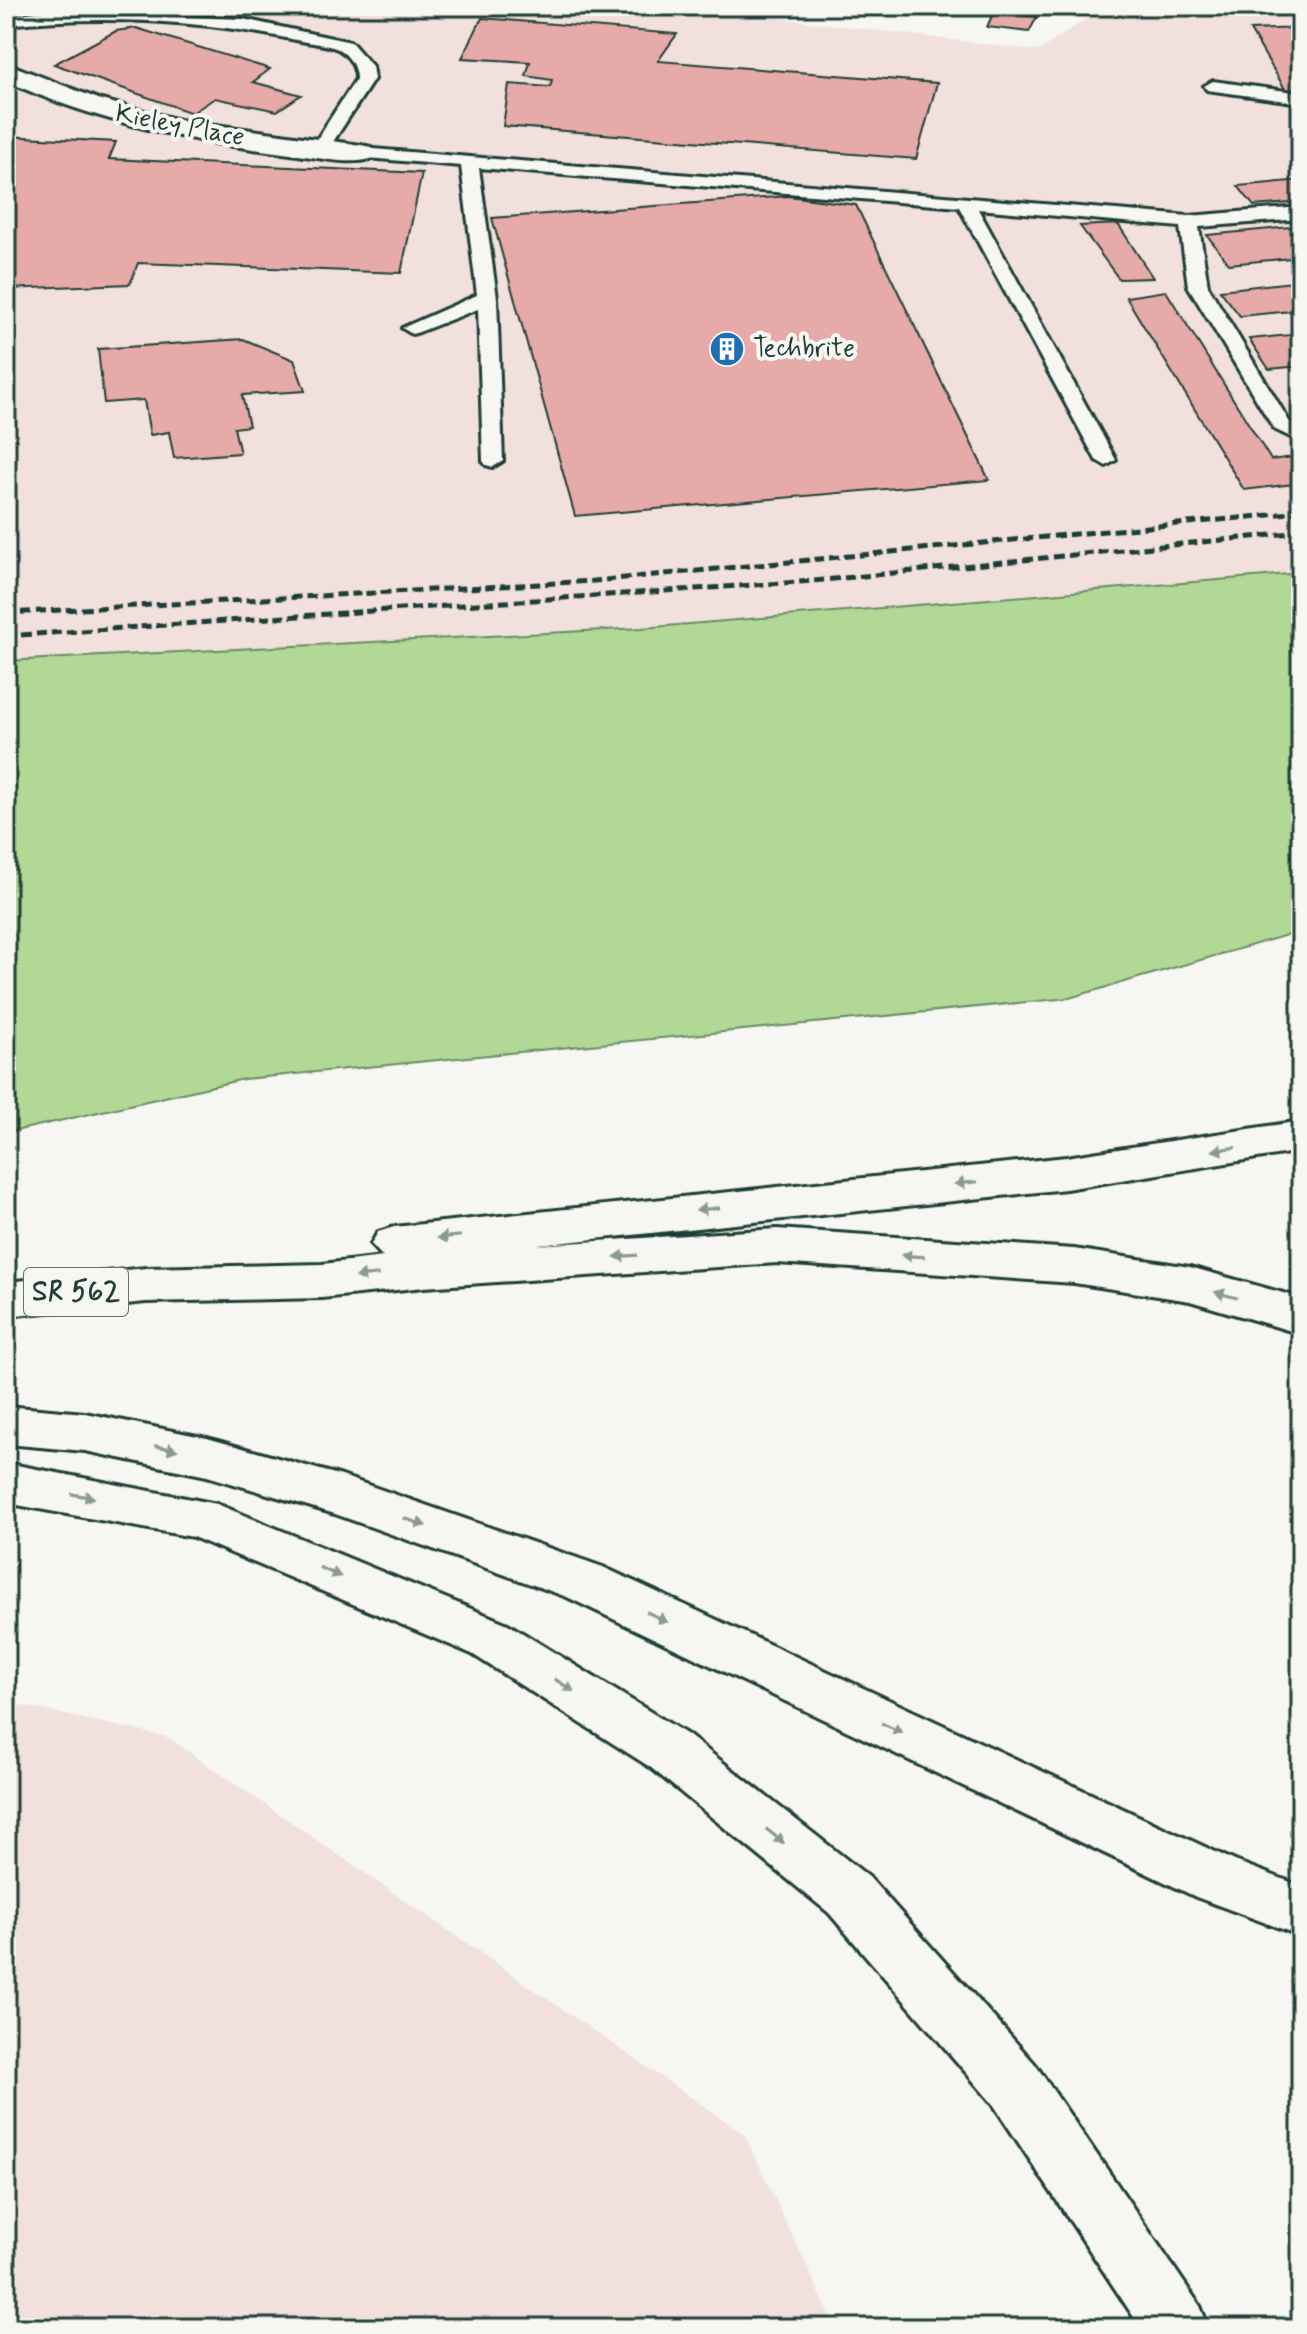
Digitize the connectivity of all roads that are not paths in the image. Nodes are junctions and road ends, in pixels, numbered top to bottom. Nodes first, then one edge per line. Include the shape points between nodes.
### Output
1 (6, 20) edge
2 (10, 79) edge
3 (1213, 86) dead end
4 (1301, 98) edge
5 (319, 150) junction
6 (361, 153) joint
7 (469, 162) junction
8 (965, 202) junction
9 (1301, 213) edge
10 (1189, 222) junction
11 (487, 298) junction
12 (412, 328) dead end
13 (1301, 436) edge
14 (1106, 460) dead end
15 (493, 461) dead end
16 (1301, 1136) edge
17 (146, 1285) junction
18 (6, 1299) edge
19 (1301, 1316) edge
20 (6, 1425) edge
21 (6, 1483) edge
22 (1301, 1911) edge
23 (1178, 2328) edge

1 - 5 lane via 189,19 243,24 345,46 364,66 365,79
2 - 5 main road, Kieley Place via 135,120
3 - 4 lane
5 - 6 main road, Kieley Place
6 - 7 lane
7 - 8 lane
7 - 11 lane
8 - 10 lane
8 - 14 lane
9 - 10 lane
10 - 13 lane via 1198,286 1281,425
11 - 12 lane
11 - 15 lane
16 -> 17 main road via 1066,1173 323,1251
17 - 18 main road, SR 562
19 -> 17 main road via 1190,1284 1074,1266 777,1246 322,1281
20 -> 22 main road via 85,1432 207,1457 342,1496 585,1582 1216,1879
21 -> 23 main road via 199,1518 490,1639 669,1751 849,1895 1014,2084

